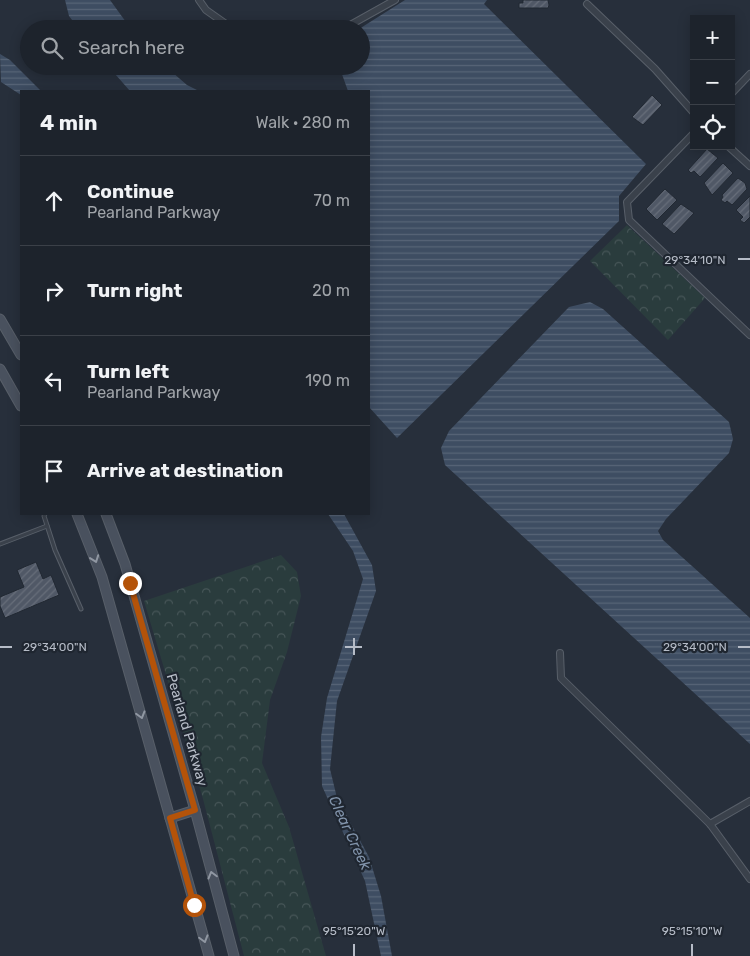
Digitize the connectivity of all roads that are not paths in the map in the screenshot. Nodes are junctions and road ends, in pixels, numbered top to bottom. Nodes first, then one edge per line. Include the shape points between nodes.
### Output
1 (199, 0) edge
2 (395, 0) edge
3 (587, 4) dead end
4 (220, 20) edge
5 (361, 20) edge
6 (750, 74) edge
7 (735, 90) edge
8 (690, 109) edge
9 (690, 137) edge
10 (732, 150) edge
11 (750, 166) edge
12 (0, 319) edge
13 (750, 334) edge
14 (20, 354) edge
15 (0, 369) edge
16 (20, 404) edge
17 (44, 515) edge
18 (77, 515) edge
19 (106, 515) edge
20 (47, 526) junction
21 (0, 544) edge
22 (81, 609) dead end
23 (560, 654) dead end
24 (750, 801) edge
25 (195, 810) junction
26 (170, 818) junction
27 (710, 824) junction
28 (750, 879) edge
29 (209, 956) edge
30 (234, 956) edge

1 - 4 street
2 - 5 street
3 - 8 street
6 - 7 street
9 - 13 street via 627,202 629,220
10 - 11 street
12 - 14 main road
15 - 16 main road
17 - 20 lane
18 -> 26 main road via 102,577
19 - 25 main road, Pearland Parkway via 125,564
20 - 21 lane
20 - 22 lane
23 - 27 street via 561,678
24 - 27 street
25 - 26 main road
30 -> 25 main road, Pearland Parkway
26 -> 29 main road
27 - 28 street

